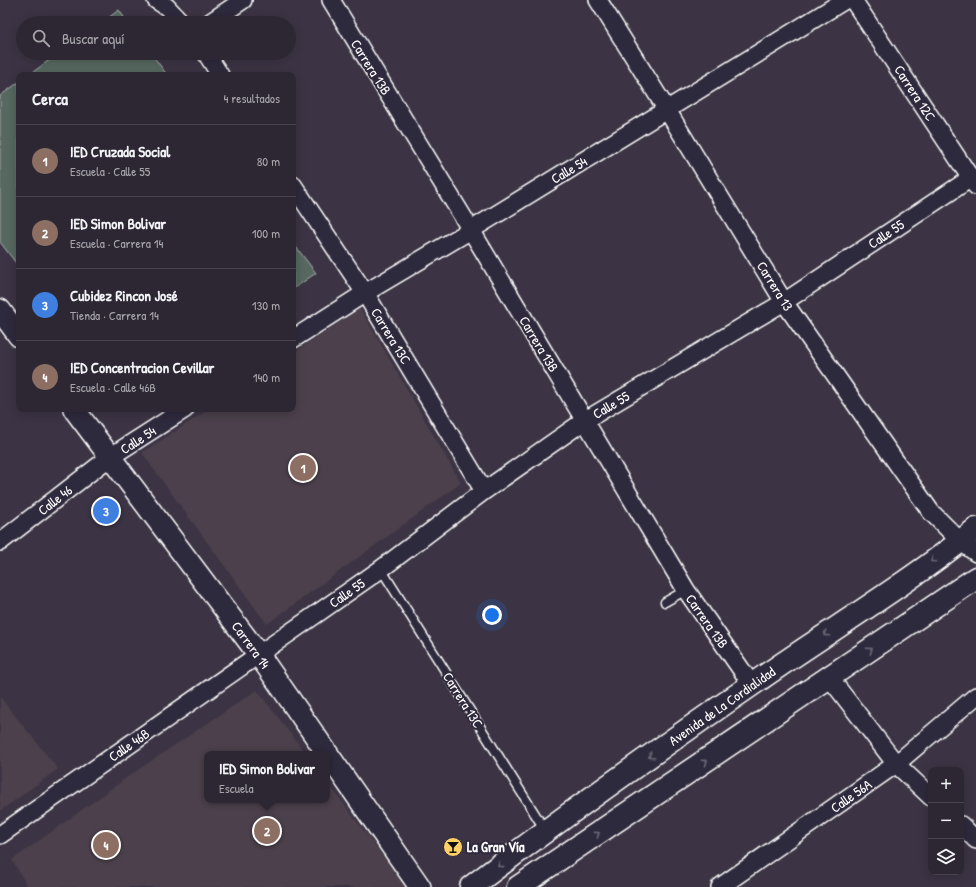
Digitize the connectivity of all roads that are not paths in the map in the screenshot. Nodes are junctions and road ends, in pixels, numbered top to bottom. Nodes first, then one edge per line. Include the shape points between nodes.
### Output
1 (156, 0) edge
2 (243, 0) edge
3 (330, 0) edge
4 (598, 0) edge
5 (845, 0) edge
6 (854, 0) edge
7 (175, 16) edge
8 (219, 16) edge
9 (210, 60) edge
10 (218, 72) edge
11 (667, 110) junction
12 (974, 179) edge
13 (296, 190) edge
14 (471, 230) junction
15 (365, 293) junction
16 (784, 302) junction
17 (0, 310) edge
18 (16, 332) edge
19 (296, 337) edge
20 (76, 412) edge
21 (180, 412) edge
22 (584, 421) junction
23 (110, 457) junction
24 (484, 491) junction
25 (971, 541) edge
26 (0, 542) edge
27 (381, 569) junction
28 (976, 578) edge
29 (686, 590) junction
30 (665, 602) dead end
31 (259, 655) junction
32 (830, 678) junction
33 (752, 685) junction
34 (976, 696) edge
35 (326, 751) edge
36 (330, 757) edge
37 (896, 764) junction
38 (928, 794) edge
39 (964, 829) edge
40 (545, 830) junction
41 (0, 835) edge
42 (976, 840) edge
43 (420, 887) edge
44 (471, 887) edge
45 (518, 887) edge
46 (720, 887) edge

1 - 7 street
2 - 8 street
3 - 14 street, Carrera 13B
4 - 11 street, Carrera 13
5 - 11 street, Calle 54
6 - 12 street, Carrera 12C
9 - 10 street
11 - 14 street, Calle 54
11 - 16 street, Carrera 13
12 - 16 street, Calle 55
13 - 15 street, Carrera 13C
14 - 15 street, Calle 54
14 - 22 street, Carrera 13B
15 - 19 street, Calle 54
15 - 24 street, Carrera 13C
16 - 22 street, Calle 55
16 - 25 street, Carrera 13 via 931,512
17 - 18 street
20 - 23 street, Carrera 14
21 - 23 street, Calle 54
22 - 24 street, Calle 55
22 - 29 street, Carrera 13B
23 - 26 street, Calle 46
23 - 31 street, Carrera 14
24 - 27 street, Calle 55
25 -> 33 main road, Avenida de La Cordialidad
27 - 31 street, Calle 55
27 - 40 lane, Carrera 13C
32 -> 28 main road
29 - 30 lane
29 - 33 street, Carrera 13B
31 - 35 street, Carrera 14
31 - 41 street, Calle 46B
32 - 37 street
45 -> 32 main road
33 -> 40 main road, Avenida de La Cordialidad
34 - 37 street, Calle 56A
36 - 43 street, Carrera 14
37 - 38 street
37 - 46 street, Calle 56A
39 - 42 street
40 -> 44 main road, Avenida de La Cordialidad

